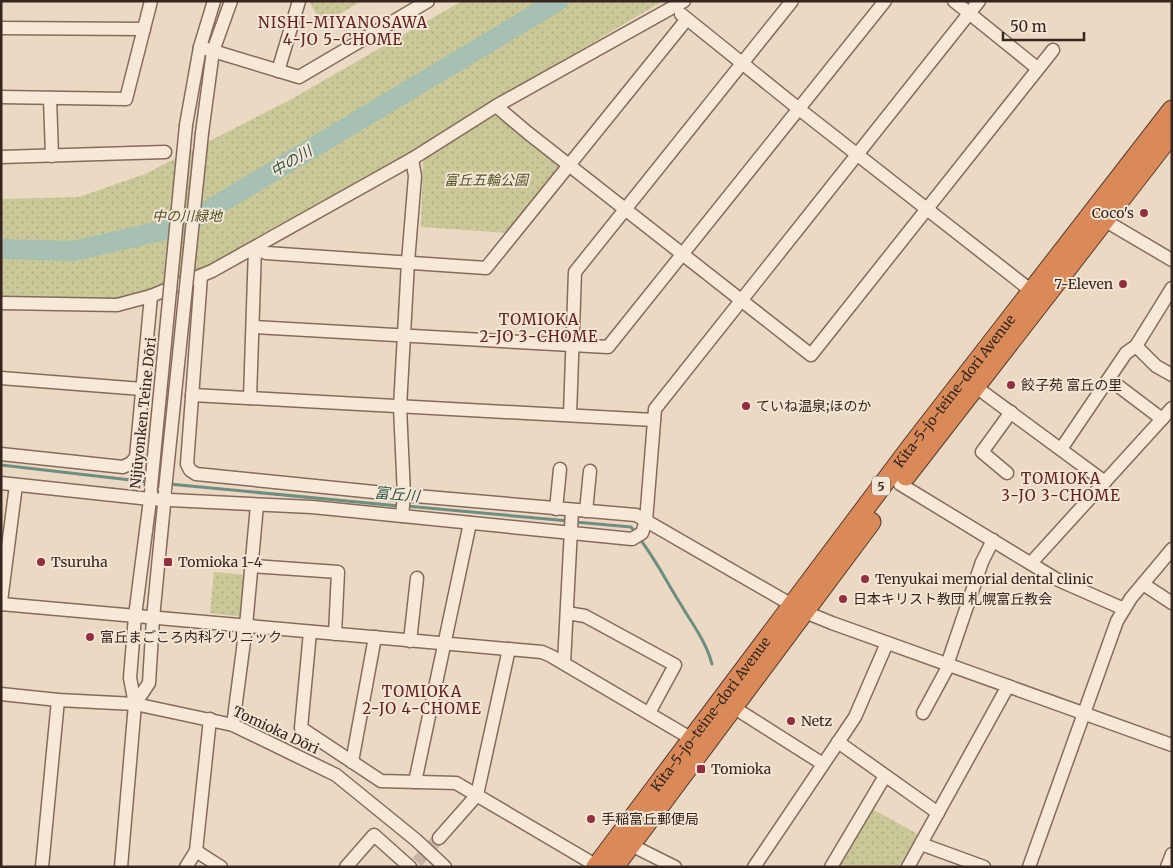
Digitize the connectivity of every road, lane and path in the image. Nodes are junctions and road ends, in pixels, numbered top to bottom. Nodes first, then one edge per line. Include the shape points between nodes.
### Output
1 (151, 1) edge
2 (214, 1) edge
3 (231, 1) edge
4 (299, 1) edge
5 (428, 1) edge
6 (792, 1) edge
7 (885, 1) edge
8 (954, 1) edge
9 (979, 1) edge
10 (679, 4) edge
11 (969, 14) junction
12 (687, 19) junction
13 (1, 28) edge
14 (144, 29) junction
15 (200, 47) junction
16 (1053, 50) dead end
17 (213, 51) junction
18 (742, 63) junction
19 (1037, 68) junction
20 (278, 71) junction
21 (1, 97) edge
22 (50, 98) junction
23 (496, 106) junction
24 (799, 109) junction
25 (1172, 110) edge
26 (1172, 134) edge
27 (166, 152) dead end
28 (857, 155) junction
29 (52, 156) junction
30 (1, 157) edge
31 (412, 159) junction
32 (569, 166) junction
33 (927, 208) junction
34 (625, 209) junction
35 (1104, 220) junction
36 (255, 248) junction
37 (683, 254) junction
38 (1172, 260) edge
39 (408, 262) junction
40 (201, 276) junction
41 (1172, 288) edge
42 (1036, 295) junction
43 (151, 296) junction
44 (742, 301) junction
45 (1, 303) edge
46 (252, 327) junction
47 (404, 335) junction
48 (573, 345) junction
49 (1136, 346) junction
50 (1172, 375) edge
51 (1, 378) edge
52 (1109, 379) junction
53 (976, 387) junction
54 (142, 389) junction
55 (192, 395) junction
56 (250, 398) junction
57 (400, 407) junction
58 (1172, 408) edge
59 (1011, 412) junction
60 (570, 415) junction
61 (1162, 419) junction
62 (654, 420) junction
63 (1060, 449) junction
64 (1, 454) edge
65 (560, 469) dead end
66 (590, 471) dead end
67 (1007, 472) dead end
68 (1105, 482) junction
69 (1, 483) edge
70 (900, 484) junction
71 (16, 485) junction
72 (150, 493) junction
73 (165, 495) junction
74 (257, 505) junction
75 (403, 505) junction
76 (556, 509) junction
77 (586, 511) junction
78 (572, 521) junction
79 (470, 523) junction
80 (640, 531) junction
81 (993, 540) junction
82 (1172, 549) edge
83 (1031, 564) junction
84 (252, 566) junction
85 (417, 578) dead end
86 (1143, 584) junction
87 (1, 602) edge
88 (1172, 603) edge
89 (798, 608) junction
90 (1124, 609) junction
91 (567, 613) junction
92 (135, 616) junction
93 (153, 618) junction
94 (246, 626) junction
95 (310, 632) junction
96 (335, 634) junction
97 (375, 638) junction
98 (410, 640) junction
99 (886, 643) junction
100 (444, 644) junction
101 (510, 649) junction
102 (564, 663) junction
103 (948, 665) junction
104 (1008, 686) junction
105 (1, 694) edge
106 (58, 700) junction
107 (135, 704) junction
108 (733, 707) junction
109 (650, 713) junction
110 (923, 713) dead end
111 (1084, 714) junction
112 (210, 719) junction
113 (233, 725) junction
114 (692, 739) junction
115 (838, 742) junction
116 (1172, 745) edge
117 (352, 762) junction
118 (823, 764) junction
119 (885, 776) junction
120 (415, 782) junction
121 (477, 795) junction
122 (938, 813) junction
123 (439, 838) tunnel mouth
124 (921, 844) junction
125 (631, 845) junction
126 (196, 851) junction
127 (1172, 854) edge
128 (413, 865) edge
129 (602, 866) edge
130 (42, 867) edge
131 (121, 867) edge
132 (186, 867) edge
133 (221, 867) edge
134 (346, 867) edge
135 (445, 867) edge
136 (675, 867) edge
137 (754, 867) edge
138 (831, 867) edge
139 (908, 867) edge
140 (984, 867) edge
141 (1029, 867) edge
142 (1167, 867) edge

1 - 14 street
2 - 15 street, Nijūyonken Teine Dōri
3 - 17 street, Nijūyonken Teine Dōri
4 - 20 street
5 - 20 street via 299,76
6 - 18 street
7 - 24 street
8 - 11 street
9 - 11 street
10 - 12 street
10 - 23 street
11 - 19 street
11 - 28 street
12 - 18 street
12 - 32 street
13 - 14 street
14 - 22 street via 126,99
15 - 17 street
15 - 72 street, Nijūyonken Teine Dōri, bridge via 186,125
16 - 19 street
17 - 20 street
17 - 73 street, Nijūyonken Teine Dōri, bridge
18 - 24 street
18 - 34 street
19 - 33 street
21 - 22 street
22 - 29 street
23 - 31 street
23 - 32 street
24 - 28 street
24 - 37 street
25 - 42 highway, Kita-5-jo-teine-dori Avenue / 5
26 - 35 highway, Kita-5-jo-teine-dori Avenue / 5
27 - 29 street
28 - 33 street
28 - 44 street
29 - 30 street
31 - 36 street
31 - 39 street via 415,176
32 - 34 street
32 - 39 street via 486,268
33 - 42 street
33 - 44 street via 812,355
34 - 37 street
34 - 48 street via 575,272
35 - 38 street
35 - 42 highway, Kita-5-jo-teine-dori Avenue / 5
36 - 39 street via 266,253
36 - 40 street
36 - 46 street
37 - 44 street
37 - 48 street via 608,347
39 - 47 street
40 - 43 street
40 - 55 street
41 - 49 street
42 - 53 highway, Kita-5-jo-teine-dori Avenue / 5 via 1029,319
42 - 89 highway, Kita-5-jo-teine-dori Avenue / 5
43 - 45 street via 116,305
43 - 54 street
44 - 62 street via 654,409
46 - 47 street
46 - 56 street
47 - 48 street
47 - 57 street
48 - 60 street
49 - 50 street via 1156,366
49 - 52 street via 1126,353
51 - 54 street
52 - 61 street
52 - 63 street
53 - 59 street
53 - 70 highway, Kita-5-jo-teine-dori Avenue / 5
54 - 64 street via 136,457 123,467
55 - 56 street
55 - 75 street via 188,464 196,474
56 - 57 street
57 - 60 street
57 - 75 street
58 - 61 street
59 - 63 street
59 - 67 street via 982,452
60 - 62 street
61 - 68 street
62 - 80 street
63 - 68 street
65 - 76 street
66 - 77 street
68 - 83 street
69 - 71 street
70 - 81 street
70 - 89 highway, Kita-5-jo-teine-dori Avenue / 5
71 - 72 street
71 - 87 street
72 - 73 street
72 - 92 street, Nijūyonken Teine Dōri
73 - 74 street
73 - 93 street, Nijūyonken Teine Dōri
74 - 75 street
74 - 84 street
75 - 76 street
75 - 79 street
76 - 78 street
77 - 78 street
77 - 80 street via 636,515
78 - 79 street
78 - 80 street
78 - 91 street
79 - 100 street
80 - 89 street
81 - 83 street
81 - 103 street via 982,562
82 - 86 street
83 - 90 street via 1056,579
84 - 94 street
84 - 96 street via 338,572
85 - 98 street
86 - 88 street
86 - 90 street
87 - 92 street
89 - 99 street
89 - 108 highway, Kita-5-jo-teine-dori Avenue / 5
89 - 114 highway, Kita-5-jo-teine-dori Avenue / 5
90 - 111 street
91 - 102 street
91 - 109 street via 585,616 675,665
92 - 93 street
92 - 107 street, Nijūyonken Teine Dōri via 130,678
93 - 94 street
93 - 107 street, Nijūyonken Teine Dōri via 149,683
94 - 95 street
94 - 113 street
95 - 96 street
95 - 117 street via 301,728
96 - 97 street
97 - 98 street
97 - 117 street
98 - 100 street
99 - 103 street
99 - 115 street via 855,717
100 - 101 street
100 - 120 street
101 - 102 street via 542,652
101 - 121 street
102 - 109 street
103 - 104 street
103 - 110 street
104 - 111 street
104 - 122 street
105 - 106 street, Tomioka Dōri
106 - 107 street, Tomioka Dōri
106 - 130 street
107 - 112 street, Tomioka Dōri
107 - 131 street, Nijūyonken Teine Dōri
108 - 118 street
108 - 125 highway, Kita-5-jo-teine-dori Avenue / 5
109 - 114 street
111 - 116 street
111 - 141 street
112 - 113 street, Tomioka Dōri
112 - 126 street
113 - 135 street, Tomioka Dōri via 336,775
114 - 129 highway, Kita-5-jo-teine-dori Avenue / 5
115 - 118 street
115 - 119 street
117 - 120 street via 381,781
118 - 137 street
119 - 122 street
119 - 138 street
120 - 121 street via 456,783
121 - 123 street
121 - 129 street
122 - 124 street
124 - 139 street
124 - 140 street
125 - 129 highway, Kita-5-jo-teine-dori Avenue / 5
125 - 136 street
126 - 132 street
126 - 133 street
127 - 142 street
128 - 134 street via 374,835

